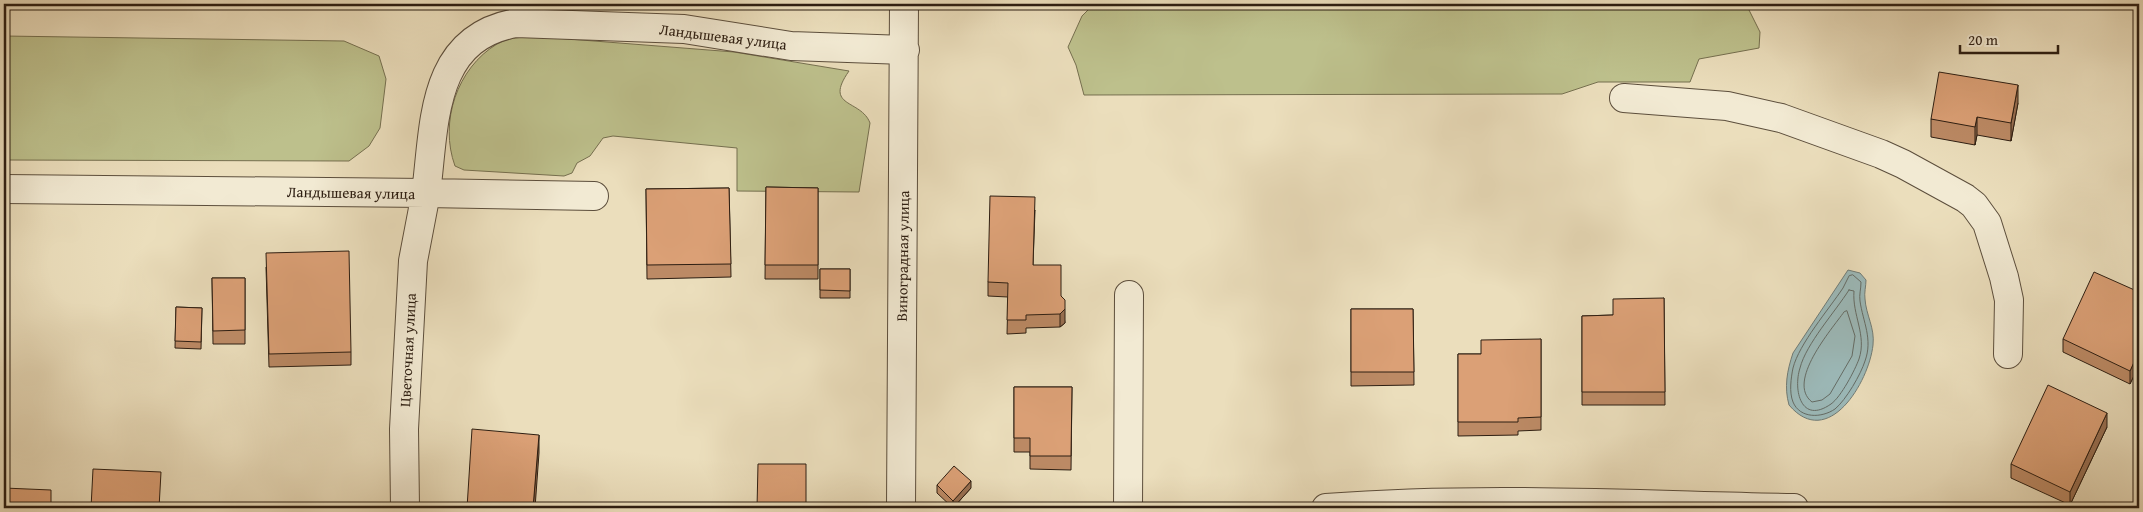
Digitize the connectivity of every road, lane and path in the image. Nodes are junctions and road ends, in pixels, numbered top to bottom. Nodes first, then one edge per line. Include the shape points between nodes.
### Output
1 (904, 4) edge
2 (905, 50) junction
3 (1624, 98) dead end
4 (4, 189) edge
5 (426, 193) junction
6 (594, 196) dead end
7 (1130, 295) dead end
8 (2008, 354) dead end
9 (404, 508) edge
10 (901, 508) edge
11 (1128, 508) edge
12 (1326, 508) edge
13 (1794, 508) edge

1 - 2 street, Виноградная улица
2 - 5 street, Ландышевая улица via 791,46 684,29 530,22 502,25 468,43 449,68 438,102
2 - 10 street, Виноградная улица
3 - 8 street via 1727,106 1781,118 1881,154 1965,198 1987,223 2002,268 2009,300
4 - 5 street, Ландышевая улица
5 - 6 street
5 - 9 street, Цветочная улица via 412,271 404,419
7 - 11 street
12 - 13 street via 1477,500

